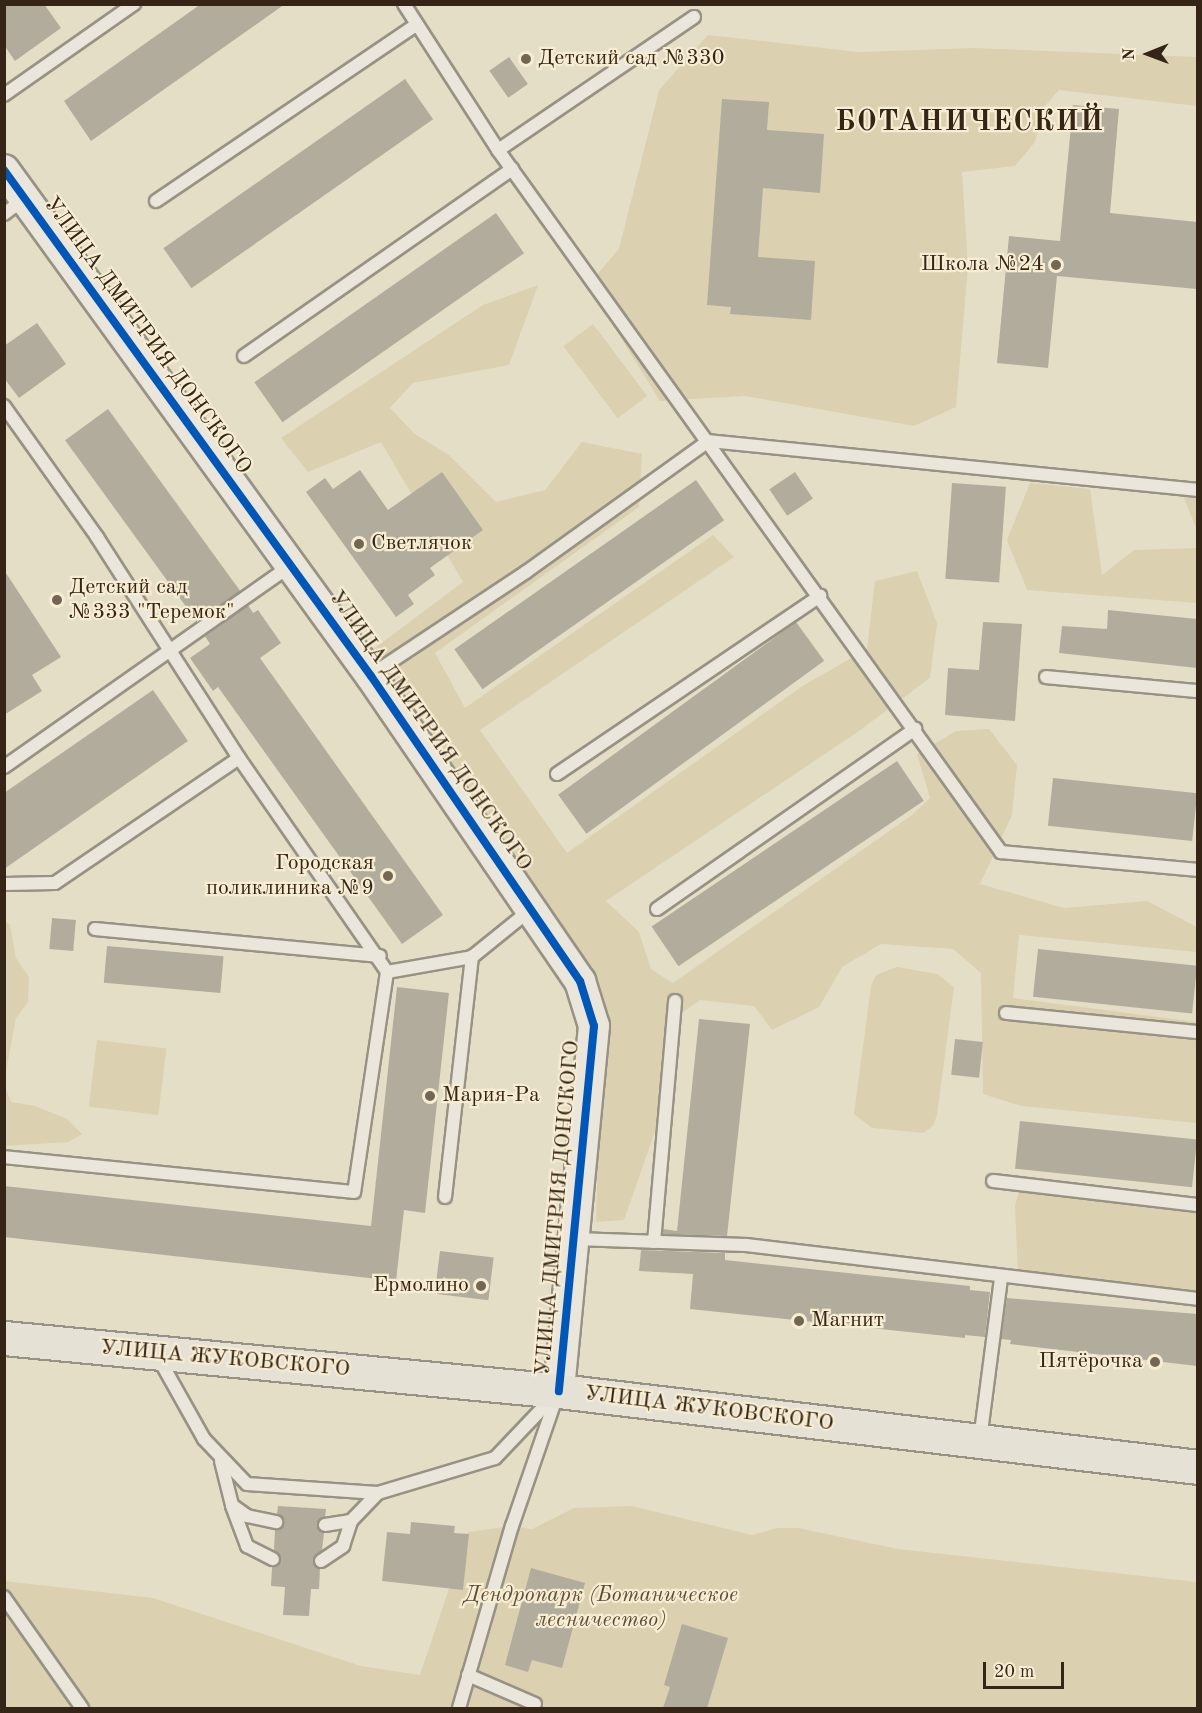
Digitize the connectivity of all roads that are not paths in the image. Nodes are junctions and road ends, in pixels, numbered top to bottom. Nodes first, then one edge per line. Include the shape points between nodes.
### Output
1 (134, 4) edge
2 (404, 4) edge
3 (694, 17) dead end
4 (417, 24) junction
5 (4, 95) edge
6 (498, 150) junction
7 (512, 169) junction
8 (4, 170) edge
9 (156, 201) dead end
10 (15, 206) edge
11 (244, 356) dead end
12 (4, 406) edge
13 (708, 441) junction
14 (1197, 490) edge
15 (291, 565) junction
16 (820, 596) junction
17 (170, 651) junction
18 (370, 675) junction
19 (1046, 677) dead end
20 (1197, 691) edge
21 (915, 729) junction
22 (238, 758) junction
23 (4, 767) edge
24 (557, 774) dead end
25 (1197, 870) edge
26 (4, 884) edge
27 (533, 908) junction
28 (657, 909) dead end
29 (95, 929) dead end
30 (380, 956) junction
31 (472, 957) junction
32 (387, 972) junction
33 (675, 1001) dead end
34 (1006, 1013) dead end
35 (1197, 1032) edge
36 (4, 1157) edge
37 (993, 1181) dead end
38 (445, 1197) dead end
39 (1197, 1204) edge
40 (575, 1239) junction
41 (654, 1242) junction
42 (1001, 1278) junction
43 (1197, 1299) edge
44 (4, 1338) edge
45 (156, 1353) junction
46 (559, 1391) junction
47 (980, 1442) junction
48 (221, 1460) junction
49 (1197, 1467) edge
50 (378, 1493) junction
51 (232, 1505) junction
52 (351, 1521) junction
53 (276, 1522) dead end
54 (324, 1525) dead end
55 (273, 1559) dead end
56 (321, 1561) dead end
57 (4, 1597) edge
58 (468, 1675) junction
59 (535, 1704) dead end
60 (82, 1708) edge
61 (459, 1708) edge

1 - 5 lane
2 - 4 lane
3 - 6 lane
4 - 6 lane
4 - 9 lane
6 - 7 lane
7 - 11 lane
7 - 13 lane
8 - 10 street, УЛИЦА ДМИТРИЯ ДОНСКОГО
10 - 15 street, УЛИЦА ДМИТРИЯ ДОНСКОГО
12 - 17 lane via 97,537
13 - 14 lane
13 - 16 lane
13 - 18 lane via 526,572
15 - 17 lane
15 - 18 street, УЛИЦА ДМИТРИЯ ДОНСКОГО
16 - 21 lane
16 - 24 lane
17 - 22 lane
17 - 23 lane
18 - 27 street, УЛИЦА ДМИТРИЯ ДОНСКОГО
19 - 20 lane
21 - 25 lane via 1001,852
21 - 28 lane
22 - 26 lane via 55,883
22 - 30 lane
27 - 31 lane
27 - 40 street, УЛИЦА ДМИТРИЯ ДОНСКОГО via 580,981 594,1026
29 - 30 lane
30 - 32 lane
31 - 32 lane
31 - 38 lane
32 - 36 lane via 354,1192
33 - 41 lane
34 - 35 lane
37 - 39 lane
40 - 41 lane
40 - 46 street, УЛИЦА ДМИТРИЯ ДОНСКОГО
41 - 42 lane via 746,1245
42 - 43 lane
42 - 47 lane
44 - 45 main road, УЛИЦА ЖУКОВСКОГО
45 - 46 main road, УЛИЦА ЖУКОВСКОГО
45 - 48 lane via 204,1439
46 - 47 main road, УЛИЦА ЖУКОВСКОГО
46 - 50 lane via 495,1458
46 - 58 lane via 512,1526
47 - 49 main road, УЛИЦА ЖУКОВСКОГО
48 - 50 lane via 247,1484
48 - 51 lane
50 - 52 lane
51 - 53 lane via 247,1516
51 - 55 lane via 247,1546
52 - 54 lane
52 - 56 lane via 343,1546
57 - 60 lane
58 - 59 lane
58 - 61 lane

